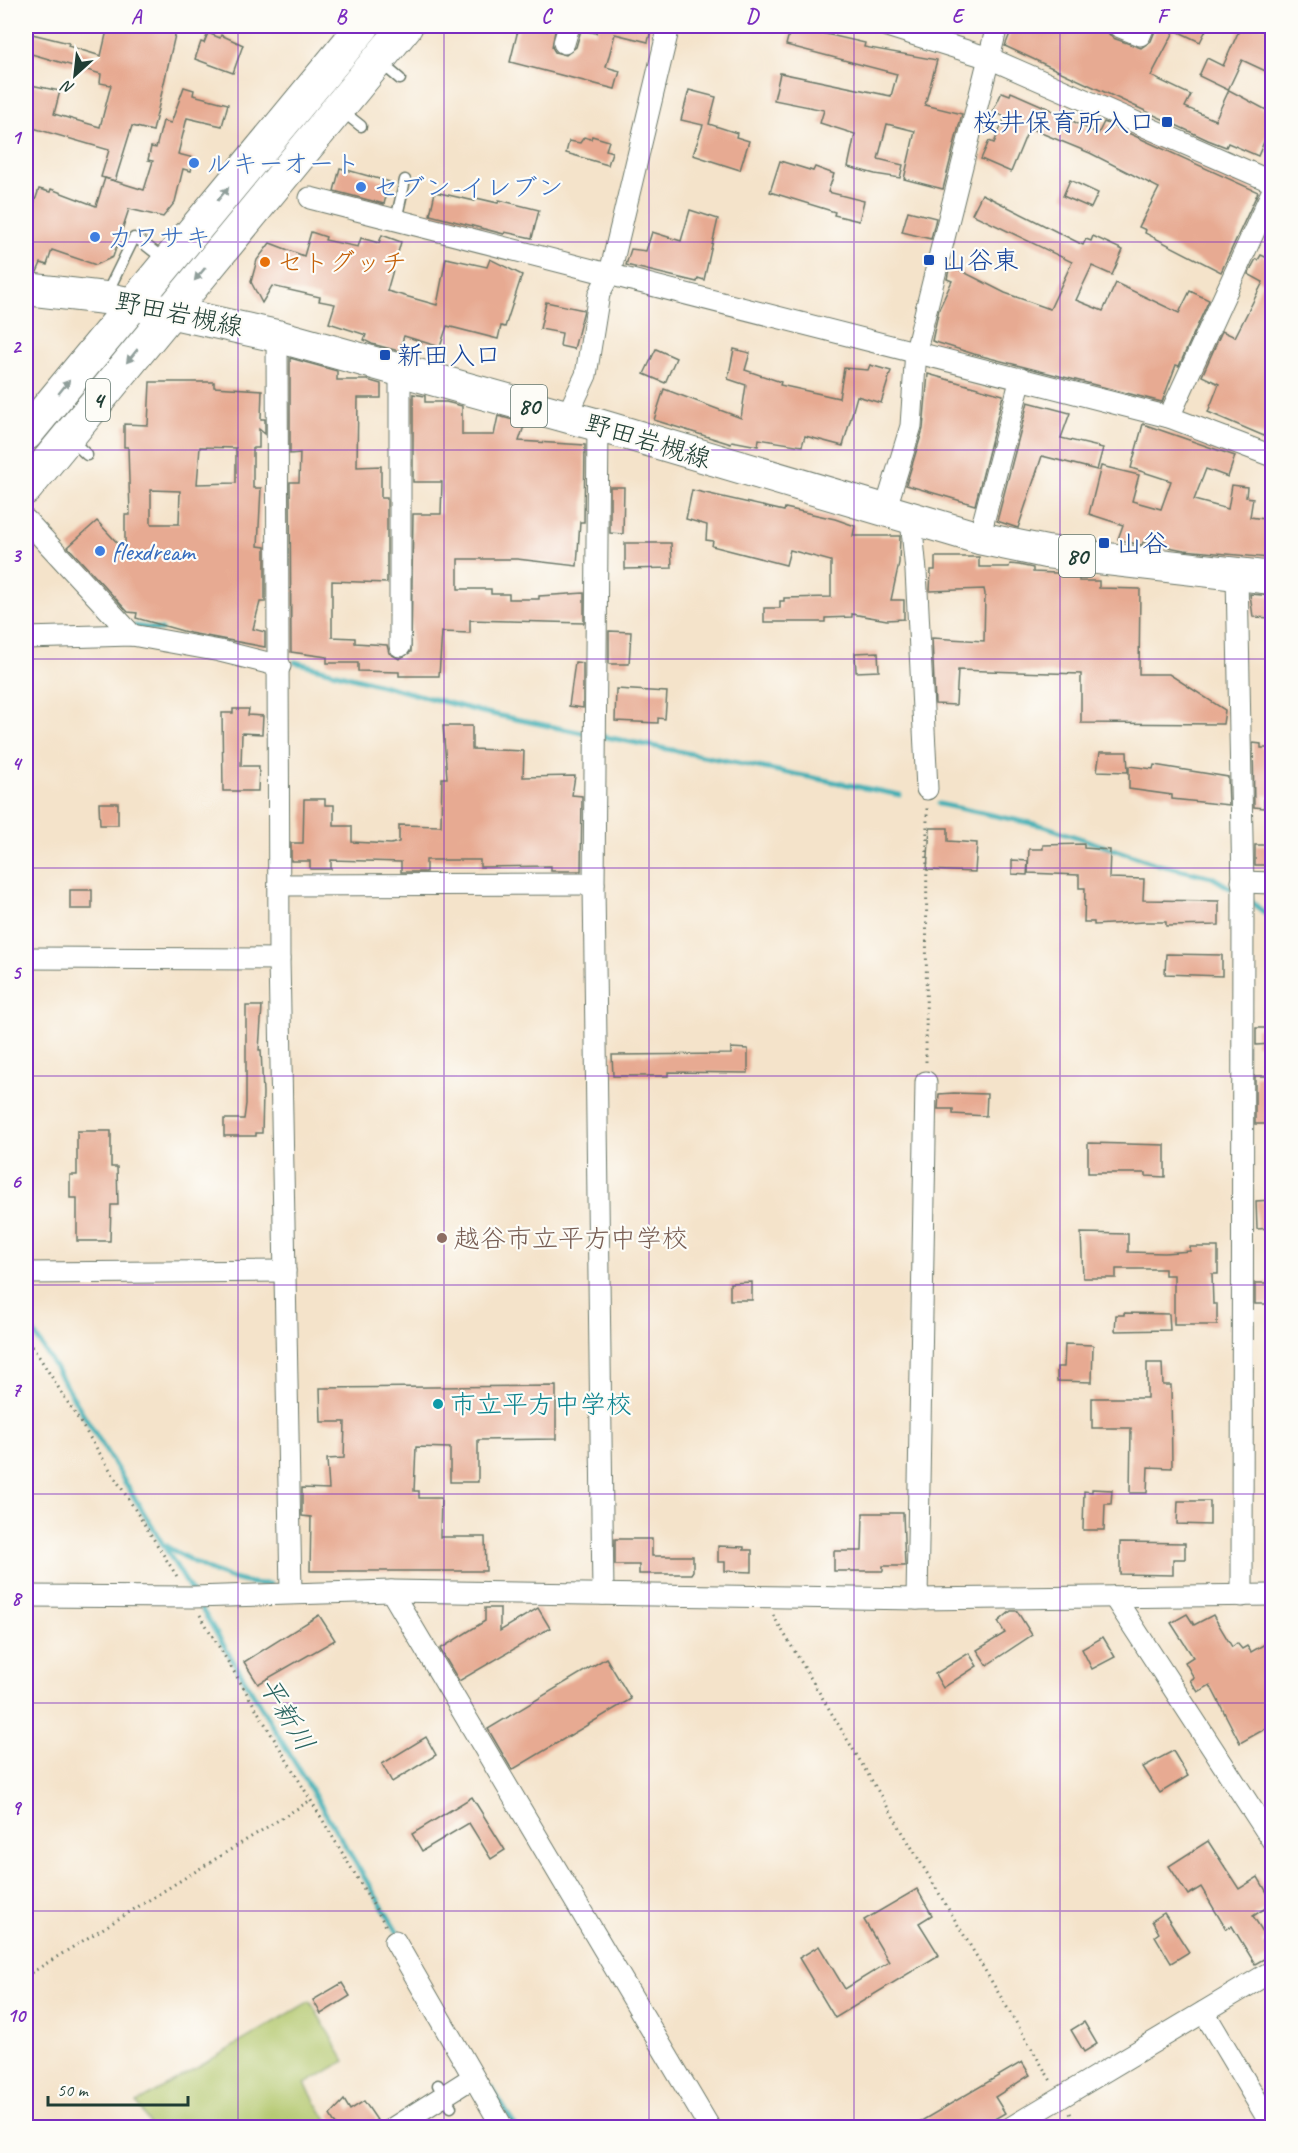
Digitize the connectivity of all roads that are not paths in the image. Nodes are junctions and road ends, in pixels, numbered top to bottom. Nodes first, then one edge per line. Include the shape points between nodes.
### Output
1 (363, 26) edge
2 (406, 26) edge
3 (669, 26) edge
4 (887, 26) edge
5 (997, 26) edge
6 (1118, 26) edge
7 (1144, 26) edge
8 (989, 58) junction
9 (405, 180) dead end
10 (1272, 182) edge
11 (1272, 192) edge
12 (310, 198) dead end
13 (396, 220) junction
14 (166, 261) junction
15 (610, 273) junction
16 (26, 290) edge
17 (119, 301) junction
18 (169, 311) junction
19 (277, 336) junction
20 (916, 350) junction
21 (400, 370) junction
22 (1022, 378) junction
23 (567, 416) junction
24 (1169, 417) junction
25 (598, 425) junction
26 (26, 434) edge
27 (1272, 456) edge
28 (26, 488) edge
29 (898, 515) junction
30 (38, 534) edge
31 (980, 538) junction
32 (1237, 575) junction
33 (1272, 578) edge
34 (132, 634) junction
35 (26, 638) edge
36 (400, 646) dead end
37 (280, 666) junction
38 (927, 789) road end
39 (1242, 882) junction
40 (1272, 883) edge
41 (594, 884) junction
42 (279, 885) junction
43 (26, 958) edge
44 (279, 959) junction
45 (926, 1082) road end
46 (285, 1271) junction
47 (26, 1273) edge
48 (391, 1591) junction
49 (291, 1592) junction
50 (603, 1594) junction
51 (1272, 1595) edge
52 (26, 1596) edge
53 (1242, 1596) junction
54 (1114, 1597) junction
55 (917, 1599) junction
56 (1272, 1840) edge
57 (395, 1941) road end
58 (1272, 1971) edge
59 (1204, 2012) junction
60 (472, 2078) junction
61 (403, 2120) edge
62 (497, 2124) edge
63 (1272, 2126) edge
64 (710, 2127) edge
65 (1010, 2127) edge

14 -> 1 highway, 4
2 -> 18 highway, 4 via 389,69
3 - 15 street
4 - 8 street
5 - 8 street
6 - 7 street via 1140,35
8 - 10 street
8 - 20 street
9 - 13 lane
11 - 24 street
12 - 13 street
13 - 15 street
14 - 17 highway, 4
14 - 17 lane via 136,239
15 - 20 street
15 - 23 street via 599,294 586,375
16 - 17 main road, 野田岩槻線 / 80
17 - 18 main road, 野田岩槻線 / 80
26 -> 17 highway, 4
18 - 19 main road, 野田岩槻線 / 80
18 -> 28 highway, 4 via 77,446
19 - 21 main road, 野田岩槻線 / 80
19 - 37 street
20 - 22 street
20 - 29 street via 911,426
21 - 23 main road, 野田岩槻線 / 80
21 - 36 street
22 - 24 street
22 - 31 street
23 - 25 main road, 野田岩槻線 / 80
24 - 27 street
25 - 29 main road, 野田岩槻線 / 80
25 - 41 street
29 - 31 main road, 野田岩槻線 / 80
29 - 38 street via 916,570
30 - 34 street
31 - 32 main road, 野田岩槻線 / 80 via 1046,552
32 - 33 main road, 野田岩槻線 / 80
32 - 39 street
34 - 35 street
34 - 37 street
37 - 42 street
39 - 40 street
39 - 53 street
41 - 42 street
41 - 50 street
42 - 44 street
43 - 44 street
44 - 46 street
45 - 55 street
46 - 47 street
46 - 49 street
48 - 49 street
48 - 50 street
48 - 64 street
49 - 52 street via 196,1597
50 - 55 street
51 - 53 street
53 - 54 street
54 - 55 street
54 - 56 street
57 - 60 street
58 - 59 street
59 - 63 street
59 - 65 street
60 - 61 street
60 - 62 street

